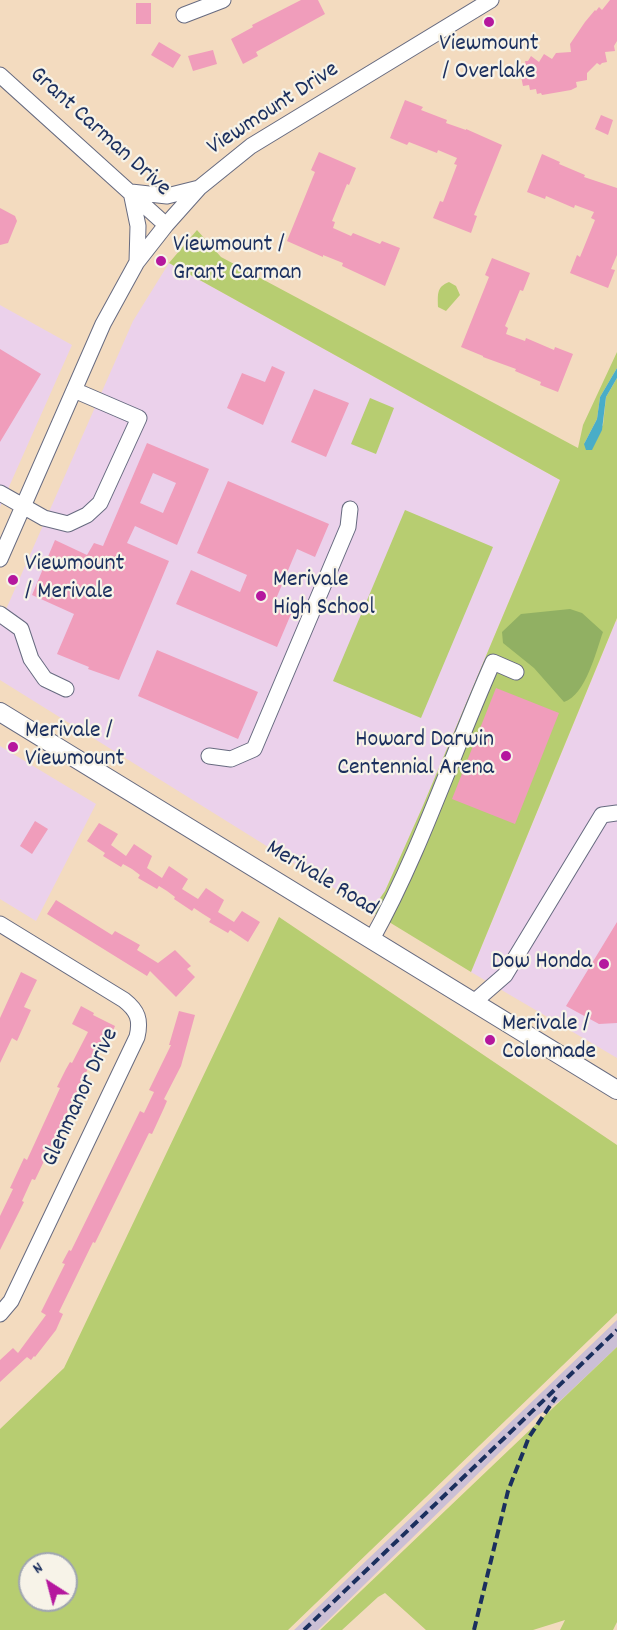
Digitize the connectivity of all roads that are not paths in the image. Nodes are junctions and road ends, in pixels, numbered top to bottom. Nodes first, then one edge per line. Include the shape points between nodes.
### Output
1 (223, 0) edge
2 (491, 0) edge
3 (184, 15) dead end
4 (0, 75) edge
5 (199, 188) junction
6 (131, 192) junction
7 (166, 225) junction
8 (137, 262) junction
9 (74, 390) junction
10 (0, 493) edge
11 (23, 506) junction
12 (350, 509) dead end
13 (0, 559) edge
14 (0, 614) edge
15 (516, 672) dead end
16 (66, 689) dead end
17 (0, 712) edge
18 (209, 756) dead end
19 (617, 813) edge
20 (2, 931) edge
21 (372, 939) junction
22 (474, 1002) junction
23 (617, 1090) edge
24 (0, 1314) edge

1 - 3 street
2 - 5 street, Viewmount Drive via 251,146
4 - 6 street, Grant Carman Drive
5 - 6 street via 167,196
5 - 7 street, Viewmount Drive
6 - 7 street, Grant Carman Drive
6 - 8 street via 138,226
7 - 8 street, Viewmount Drive
8 - 9 street, Viewmount Drive via 103,324
9 - 11 street, Viewmount Drive
9 - 11 street via 139,418 100,502 87,515 68,524 44,518
10 - 11 street
11 - 13 street, Viewmount Drive
12 - 18 street via 348,527 254,748 231,759
14 - 16 street via 21,629 31,659 45,679
15 - 21 street via 493,663 400,886
17 - 21 main road, Merivale Road
19 - 22 street via 602,815 505,975
20 - 24 street, Glenmanor Drive via 124,1000 135,1009 140,1023 16,1291
21 - 22 main road, Merivale Road
22 - 23 main road, Merivale Road

